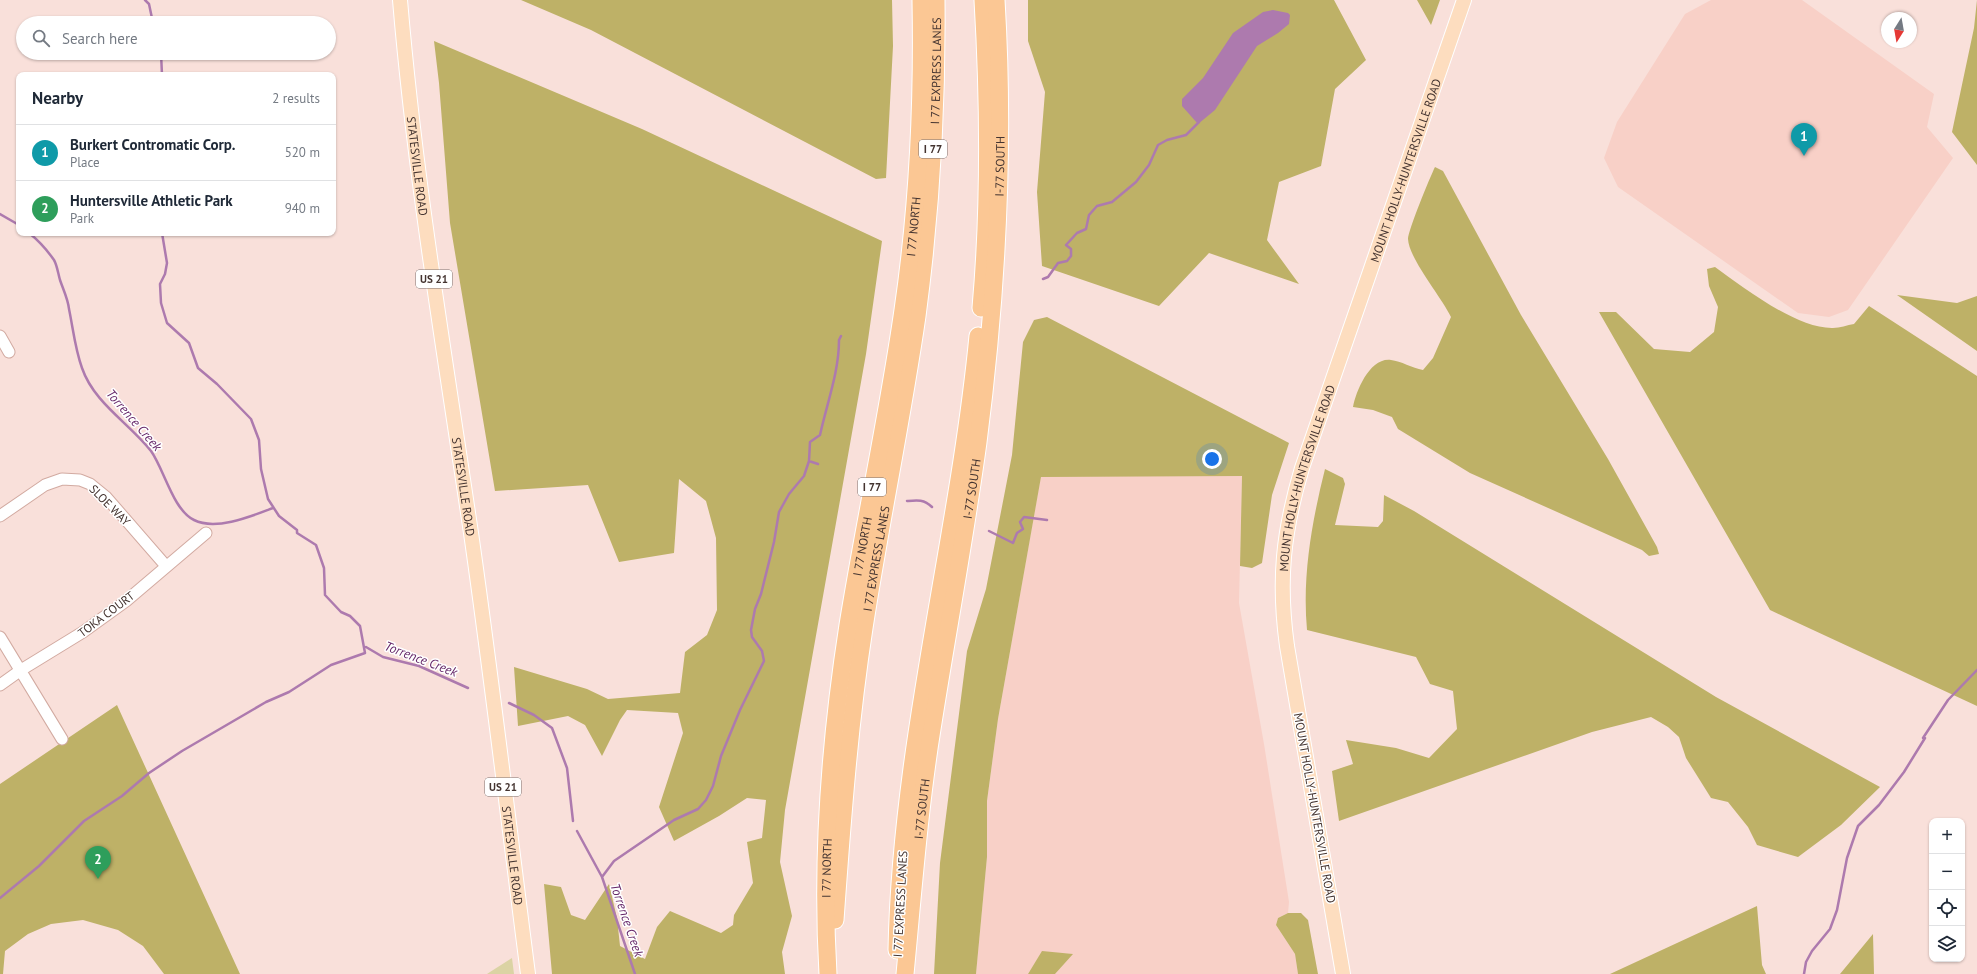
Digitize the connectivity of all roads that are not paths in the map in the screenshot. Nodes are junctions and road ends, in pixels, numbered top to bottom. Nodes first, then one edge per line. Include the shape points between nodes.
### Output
1 (400, 0) edge
2 (921, 0) edge
3 (937, 0) edge
4 (982, 0) edge
5 (996, 0) edge
6 (1464, 0) edge
7 (0, 336) edge
8 (8, 352) dead end
9 (0, 516) edge
10 (206, 533) dead end
11 (166, 566) junction
12 (0, 637) edge
13 (21, 670) junction
14 (0, 685) edge
15 (62, 739) dead end
16 (528, 974) edge
17 (830, 974) edge
18 (897, 974) edge
19 (904, 974) edge
20 (1343, 974) edge

1 - 16 main road, STATESVILLE ROAD / US 21 via 406,68 431,259 484,630
2 - 17 highway, I 77 NORTH / I 77 via 921,125 910,263 848,627 831,764 825,879
3 - 17 highway, I 77 EXPRESS LANES / I 77 via 932,172 923,265 858,674
4 - 18 highway, I 77 EXPRESS LANES via 985,25 987,164 979,326 965,440 909,789 898,913
5 - 19 highway, I-77 SOUTH via 1001,118 1000,203 989,342 972,488 925,776
6 - 20 main road, MOUNT HOLLY-HUNTERSVILLE ROAD via 1302,468 1292,503 1283,553 1282,599 1286,646
7 - 8 street
9 - 11 street, SLOE WAY via 45,485 62,479 80,480 90,484 106,497
10 - 11 street, TOKA COURT
11 - 13 street, TOKA COURT via 126,601 84,632
12 - 13 street
13 - 14 street, TOKA COURT
13 - 15 street

